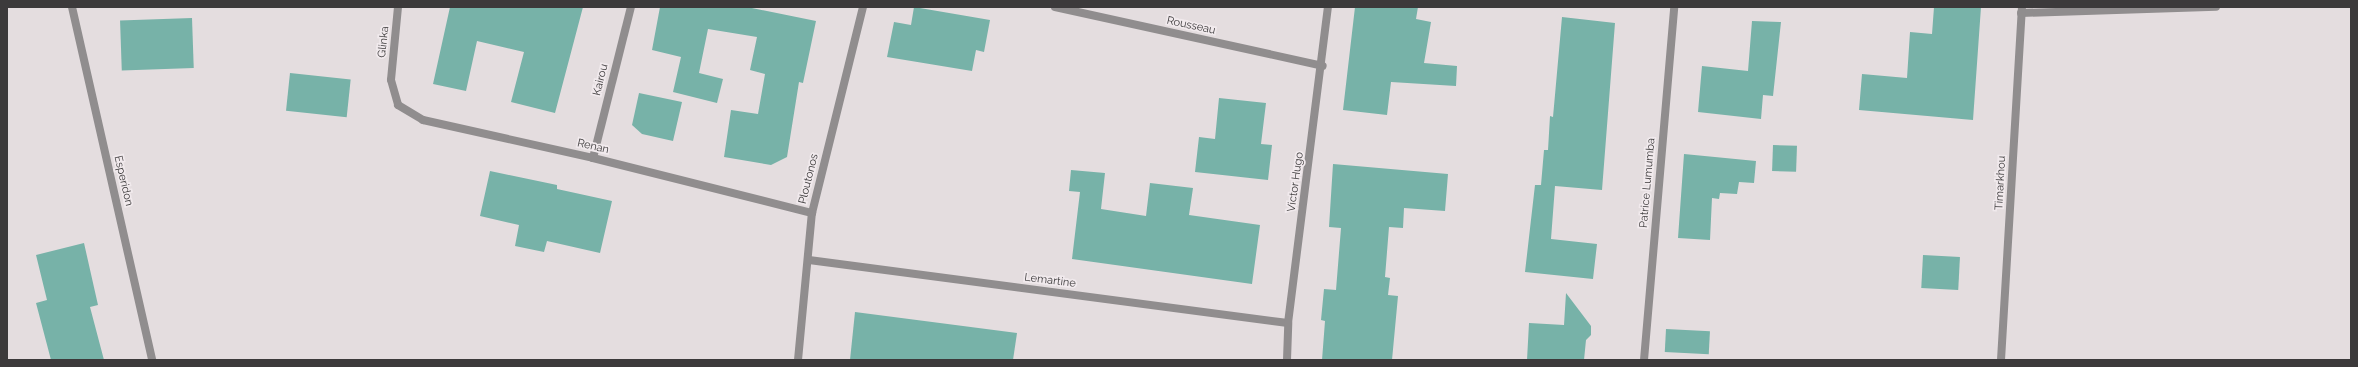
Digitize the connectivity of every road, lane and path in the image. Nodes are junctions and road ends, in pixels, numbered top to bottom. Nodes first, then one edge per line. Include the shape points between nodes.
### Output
1 (72, 7) edge
2 (398, 7) edge
3 (631, 7) edge
4 (864, 7) edge
5 (1056, 7) edge
6 (1328, 7) edge
7 (1674, 7) edge
8 (2216, 7) edge
9 (2022, 10) edge
10 (1322, 66) junction
11 (391, 80) joint
12 (593, 158) junction
13 (812, 213) junction
14 (809, 260) junction
15 (1288, 323) junction
16 (152, 360) edge
17 (798, 360) edge
18 (1287, 360) edge
19 (1644, 360) edge
20 (2001, 360) edge

1 - 16 street, Esperidon
2 - 11 street, Glinka
3 - 12 street, Kairou
4 - 13 street, Ploutonos
5 - 10 street, Rousseau
6 - 10 street, Victor Hugo
7 - 19 street, Patrice Lumumba
8 - 9 street
9 - 20 street, Timarkhou
10 - 15 street, Victor Hugo
11 - 12 street, Renan via 398,105 423,120
12 - 13 street, Renan
13 - 14 street, Ploutonos
14 - 15 street, Lemartine
14 - 17 street, Ploutonos
15 - 18 street, Victor Hugo

